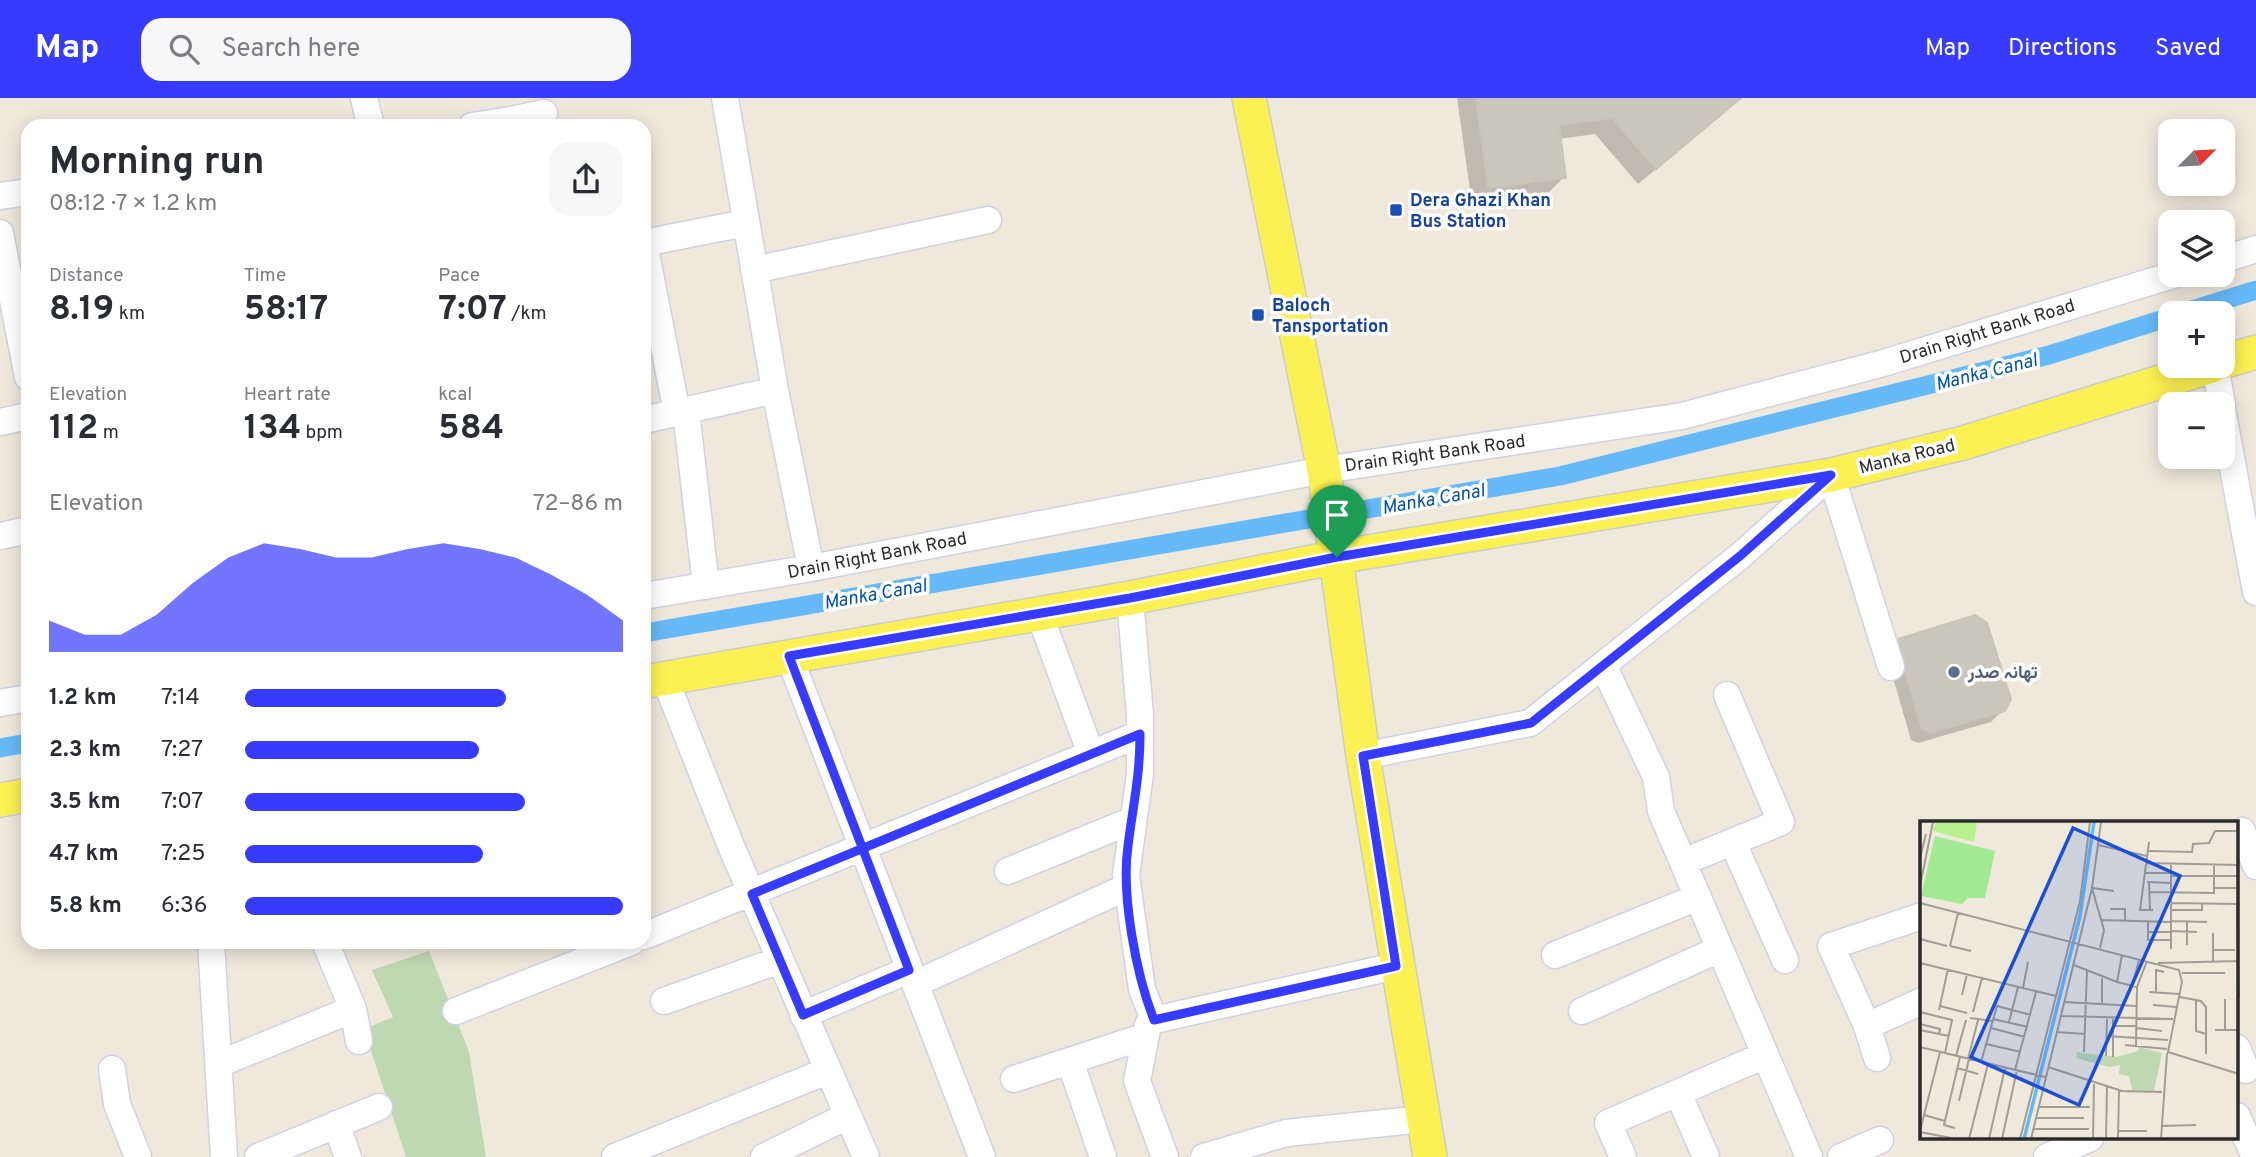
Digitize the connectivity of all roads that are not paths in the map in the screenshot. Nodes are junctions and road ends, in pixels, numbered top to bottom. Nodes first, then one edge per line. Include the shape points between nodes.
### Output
1 (364, 98) edge
2 (725, 98) edge
3 (1250, 98) edge
4 (544, 113) dead end
5 (369, 119) edge
6 (524, 119) edge
7 (21, 193) edge
8 (0, 197) edge
9 (988, 220) dead end
10 (745, 223) junction
11 (651, 242) edge
12 (1, 249) edge
13 (2256, 250) edge
14 (2235, 256) edge
15 (754, 270) junction
16 (651, 275) edge
17 (2158, 280) edge
18 (21, 344) edge
19 (2256, 352) edge
20 (2235, 358) edge
21 (2174, 378) edge
22 (775, 390) junction
23 (681, 412) junction
24 (21, 418) edge
25 (651, 418) edge
26 (0, 422) edge
27 (2233, 469) edge
28 (1831, 475) junction
29 (1331, 513) junction
30 (21, 532) edge
31 (0, 536) edge
32 (811, 568) junction
33 (706, 586) junction
34 (2256, 592) edge
35 (651, 595) edge
36 (1130, 598) junction
37 (1039, 613) junction
38 (789, 656) junction
39 (1603, 665) junction
40 (1891, 667) dead end
41 (655, 681) edge
42 (1727, 695) dead end
43 (21, 700) edge
44 (0, 704) edge
45 (1140, 734) junction
46 (1091, 754) junction
47 (1363, 756) junction
48 (21, 796) edge
49 (0, 800) edge
50 (1133, 820) junction
51 (2245, 830) edge
52 (1733, 842) junction
53 (861, 848) junction
54 (1683, 862) junction
55 (2256, 866) edge
56 (1007, 871) dead end
57 (1127, 887) junction
58 (752, 894) junction
59 (1698, 897) junction
60 (1920, 917) edge
61 (651, 933) edge
62 (211, 949) edge
63 (328, 949) edge
64 (596, 949) edge
65 (1720, 949) junction
66 (1555, 955) dead end
67 (780, 960) junction
68 (1785, 960) dead end
69 (1396, 966) junction
70 (912, 977) junction
71 (664, 1001) dead end
72 (1920, 1002) edge
73 (353, 1009) junction
74 (456, 1011) dead end
75 (1582, 1011) dead end
76 (803, 1015) junction
77 (1867, 1026) junction
78 (1150, 1028) junction
79 (359, 1041) dead end
80 (1765, 1055) junction
81 (1877, 1058) dead end
82 (1070, 1061) junction
83 (219, 1064) junction
84 (112, 1069) dead end
85 (827, 1071) junction
86 (1014, 1079) dead end
87 (1678, 1093) junction
88 (379, 1107) dead end
89 (847, 1115) junction
90 (2238, 1118) edge
91 (1424, 1119) junction
92 (336, 1125) junction
93 (1880, 1140) dead end
94 (2089, 1143) edge
95 (671, 1147) edge
96 (133, 1155) edge
97 (769, 1156) edge
98 (224, 1157) edge
99 (258, 1157) edge
100 (348, 1157) edge
101 (615, 1157) edge
102 (866, 1157) edge
103 (982, 1157) edge
104 (1103, 1157) edge
105 (1165, 1157) edge
106 (1204, 1157) edge
107 (1430, 1157) edge
108 (1623, 1157) edge
109 (1706, 1157) edge
110 (1809, 1157) edge
111 (1841, 1157) edge
112 (2047, 1157) edge
113 (2255, 1157) edge

1 - 5 street
2 - 10 street
3 - 29 main road
4 - 6 street
7 - 8 street
9 - 15 street
10 - 11 street
10 - 15 street
12 - 18 street
13 - 14 street
15 - 22 street
16 - 23 street
17 - 29 street, Drain Right Bank Road via 1880,364
19 - 20 main road
21 - 28 main road, Manka Road via 1963,443
22 - 23 street
22 - 32 street
23 - 25 street
23 - 33 street
24 - 26 street
27 - 34 street
28 - 29 main road, Manka Road
28 - 39 street via 1740,556
28 - 40 street
29 - 32 street, Drain Right Bank Road
29 - 36 main road, Manka Road
29 - 47 main road
30 - 31 street
32 - 33 street, Drain Right Bank Road
33 - 35 street, Drain Right Bank Road
36 - 37 main road, Manka Road
36 - 45 street
37 - 38 main road, Manka Road
37 - 46 street
38 - 41 main road, Manka Road
38 - 53 street
39 - 47 street via 1531,723
39 - 54 street via 1656,777 1661,811
41 - 58 street
42 - 52 street via 1781,822
43 - 44 street
45 - 46 street
45 - 50 street
46 - 53 street
47 - 69 main road
48 - 49 main road
50 - 56 street
50 - 57 street
51 - 55 street
52 - 54 street
52 - 68 street
53 - 58 street
53 - 70 street
54 - 59 street
57 - 70 street
57 - 78 street
58 - 61 street
58 - 67 street
59 - 65 street
59 - 66 street
60 - 77 street via 1831,946
62 - 83 street
63 - 73 street
64 - 74 street
65 - 75 street
65 - 80 street
67 - 71 street
67 - 76 street
69 - 78 street
69 - 91 main road
70 - 76 street
70 - 103 street
72 - 77 street
73 - 79 street
73 - 83 street
76 - 85 street
77 - 81 street
78 - 82 street
78 - 105 street via 1137,1081
80 - 87 street
80 - 110 street
82 - 86 street
82 - 104 street
83 - 98 street
84 - 96 street
85 - 89 street
85 - 95 street
87 - 108 street via 1608,1123
87 - 109 street
88 - 92 street
89 - 97 street
89 - 102 street
90 - 113 street
91 - 106 street via 1286,1133
91 - 107 main road
92 - 99 street
92 - 100 street
93 - 111 street
94 - 112 street
95 - 101 street

